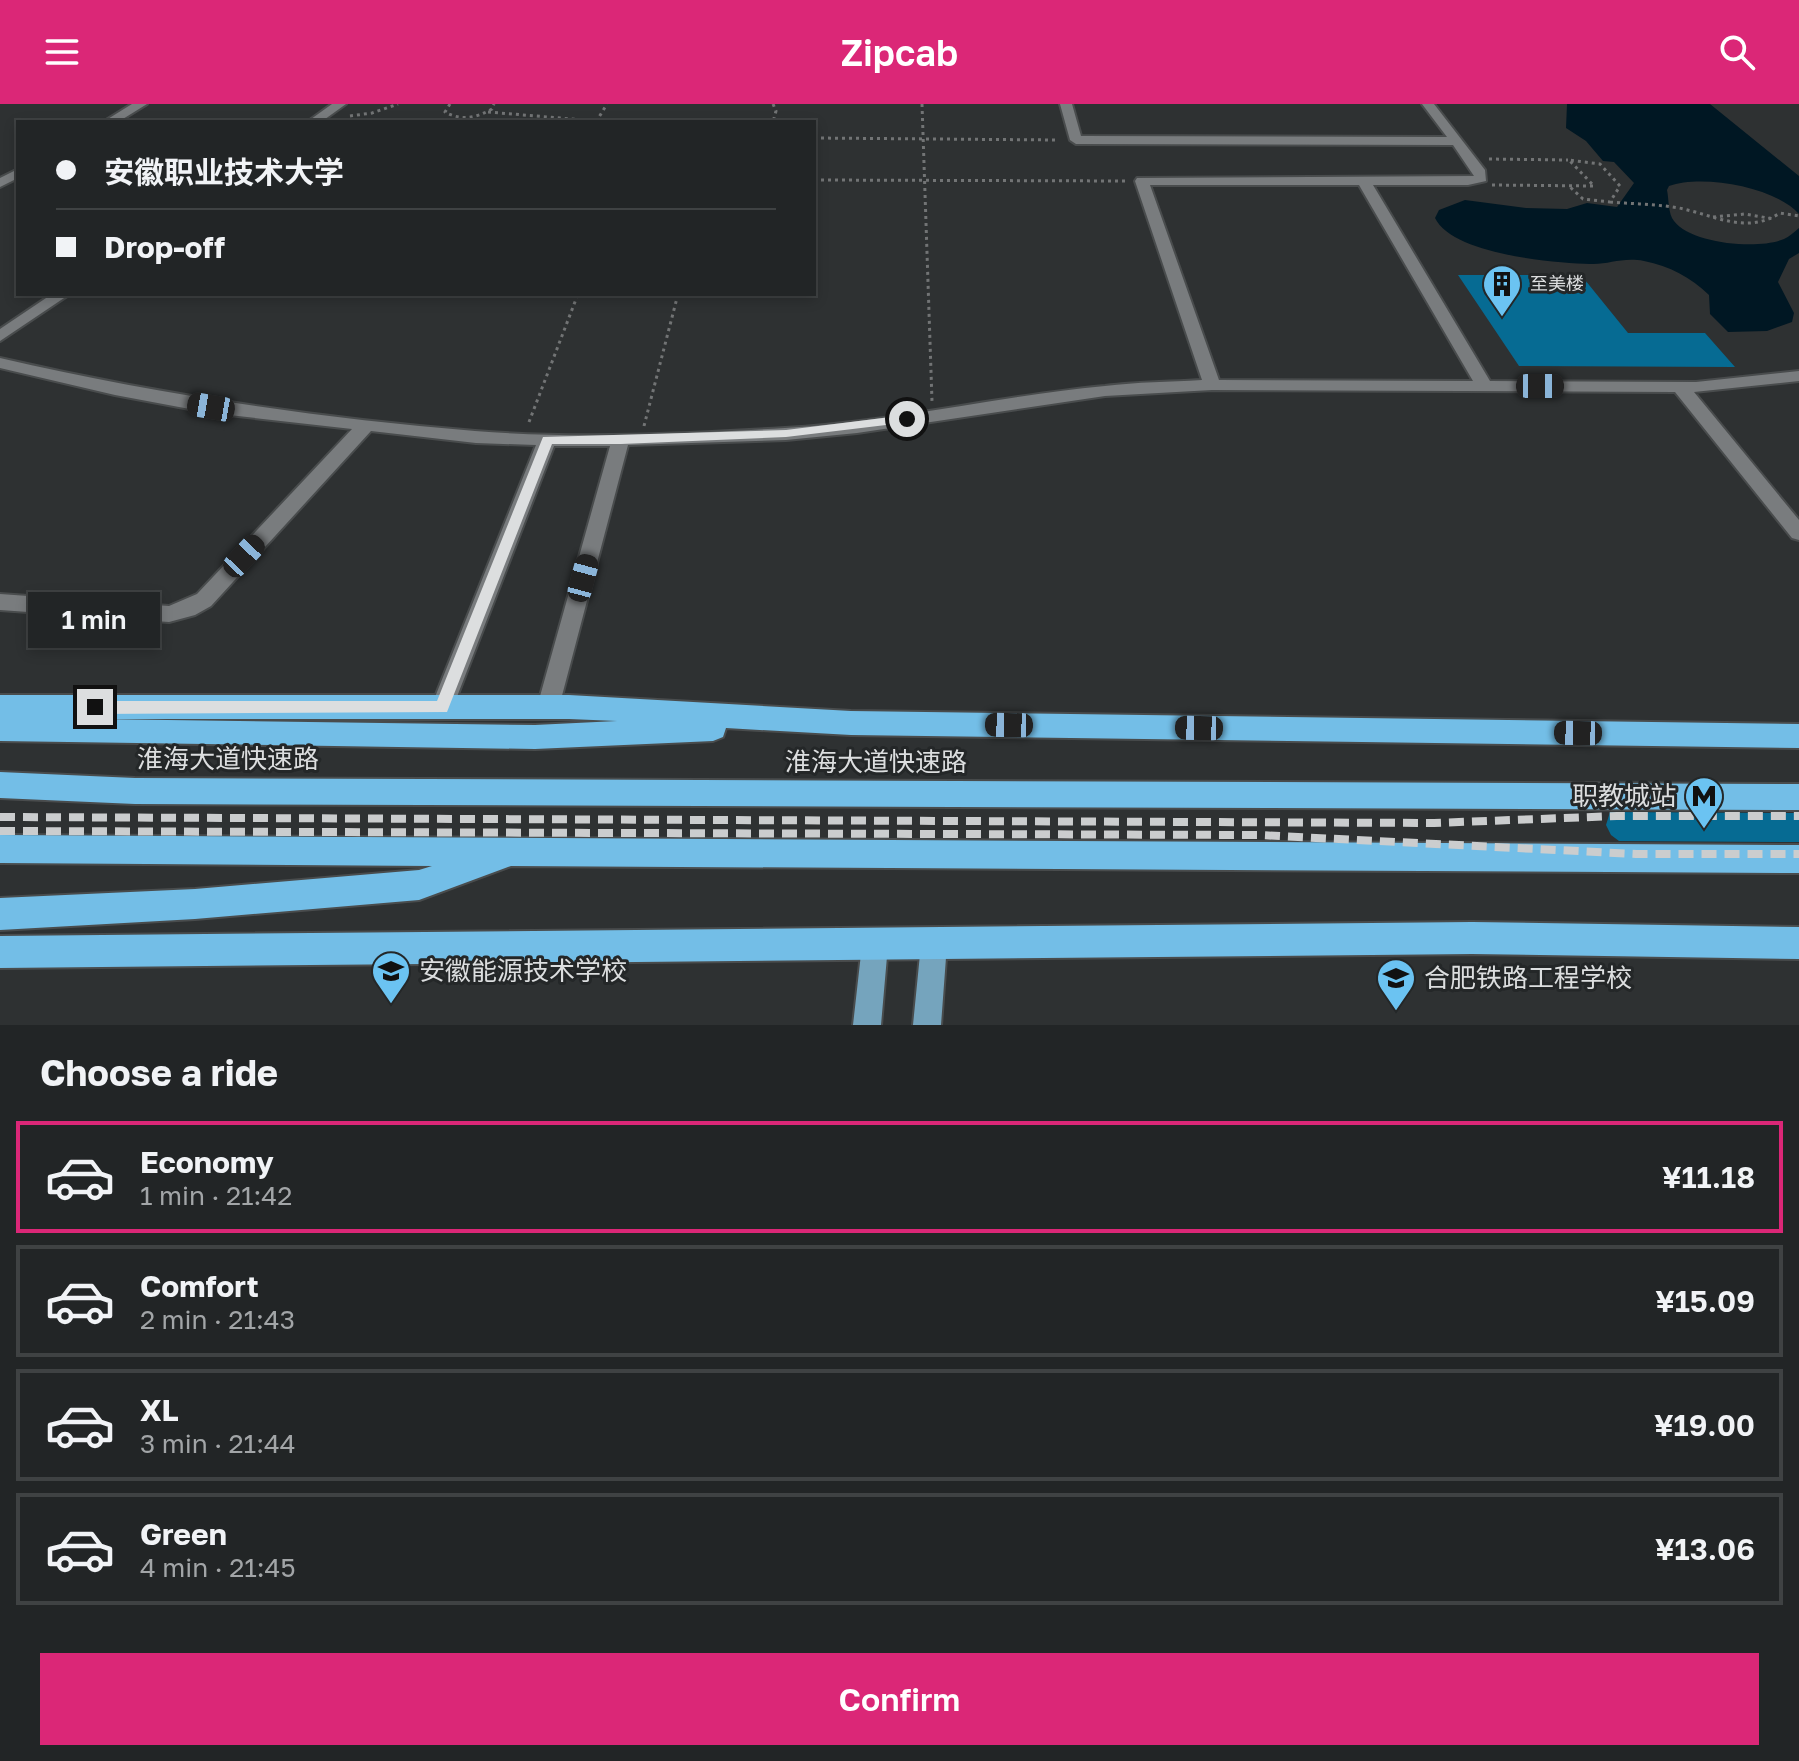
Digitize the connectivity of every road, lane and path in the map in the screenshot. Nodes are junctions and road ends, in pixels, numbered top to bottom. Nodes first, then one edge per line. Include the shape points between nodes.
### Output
1 (141, 104) edge
2 (340, 104) edge
3 (398, 104) edge
4 (438, 104) edge
5 (494, 104) edge
6 (922, 104) edge
7 (1066, 104) edge
8 (1428, 104) edge
9 (449, 105) edge
10 (488, 112) junction
11 (318, 119) edge
12 (113, 120) edge
13 (574, 120) edge
14 (816, 138) edge
15 (923, 139) junction
16 (1076, 140) junction
17 (1456, 141) junction
18 (1471, 159) junction
19 (1569, 160) junction
20 (1479, 179) junction
21 (816, 180) edge
22 (924, 180) junction
23 (1363, 180) junction
24 (1142, 181) junction
25 (1569, 186) junction
26 (1610, 202) junction
27 (1799, 216) edge
28 (1713, 217) junction
29 (1774, 219) junction
30 (59, 296) edge
31 (577, 296) edge
32 (677, 296) edge
33 (0, 336) edge
34 (0, 363) edge
35 (1799, 376) edge
36 (1212, 385) junction
37 (1484, 385) junction
38 (1680, 387) junction
39 (932, 415) junction
40 (366, 425) junction
41 (522, 439) junction
42 (547, 440) junction
43 (631, 440) junction
44 (1799, 533) edge
45 (0, 602) edge
46 (0, 707) edge
47 (442, 707) junction
48 (548, 707) junction
49 (851, 723) junction
50 (0, 729) edge
51 (1799, 736) edge
52 (0, 785) edge
53 (1799, 797) edge
54 (0, 849) edge
55 (517, 851) junction
56 (1799, 859) edge
57 (0, 914) edge
58 (1799, 943) edge
59 (934, 944) junction
60 (875, 945) junction
61 (0, 952) edge
62 (867, 1025) edge
63 (927, 1025) edge

1 - 12 lane
2 - 11 lane
3 - 11 path via 372,113
4 - 9 path
5 - 10 path
6 - 15 path
7 - 16 lane
8 - 17 lane
9 - 10 path via 447,115 459,118
10 - 13 path
14 - 15 path
15 - 16 path
15 - 22 path
16 - 17 lane
17 - 18 lane
18 - 19 path
18 - 20 lane via 1481,173
19 - 25 path via 1594,186
19 - 26 path via 1600,164 1620,186
20 - 23 lane
20 - 25 path via 1494,185
21 - 22 path
22 - 24 path
22 - 39 path
23 - 24 lane
23 - 37 lane
24 - 36 lane
25 - 26 path via 1583,199
26 - 28 path
27 - 29 path via 1780,213
28 - 29 path via 1745,214
28 - 29 path via 1748,224
30 - 33 lane
31 - 41 path
32 - 43 path
34 - 40 lane via 211,407
35 - 38 lane
36 - 37 lane
36 - 39 lane via 1105,391
37 - 38 lane
38 - 44 lane
39 - 43 lane via 786,434
40 - 41 lane
40 - 45 lane via 204,600 188,609 169,614
41 - 42 lane
42 - 43 lane
42 - 47 lane
43 - 48 lane
46 - 47 highway
47 - 48 highway
48 - 49 highway
49 - 50 highway via 535,737
49 - 51 highway
52 - 53 highway, 淮海大道快速路 via 151,791
54 - 55 highway
55 - 56 highway
55 - 57 highway via 419,885
58 - 59 highway via 1456,938
59 - 60 highway
59 - 63 main road
60 - 61 highway
60 - 62 main road

